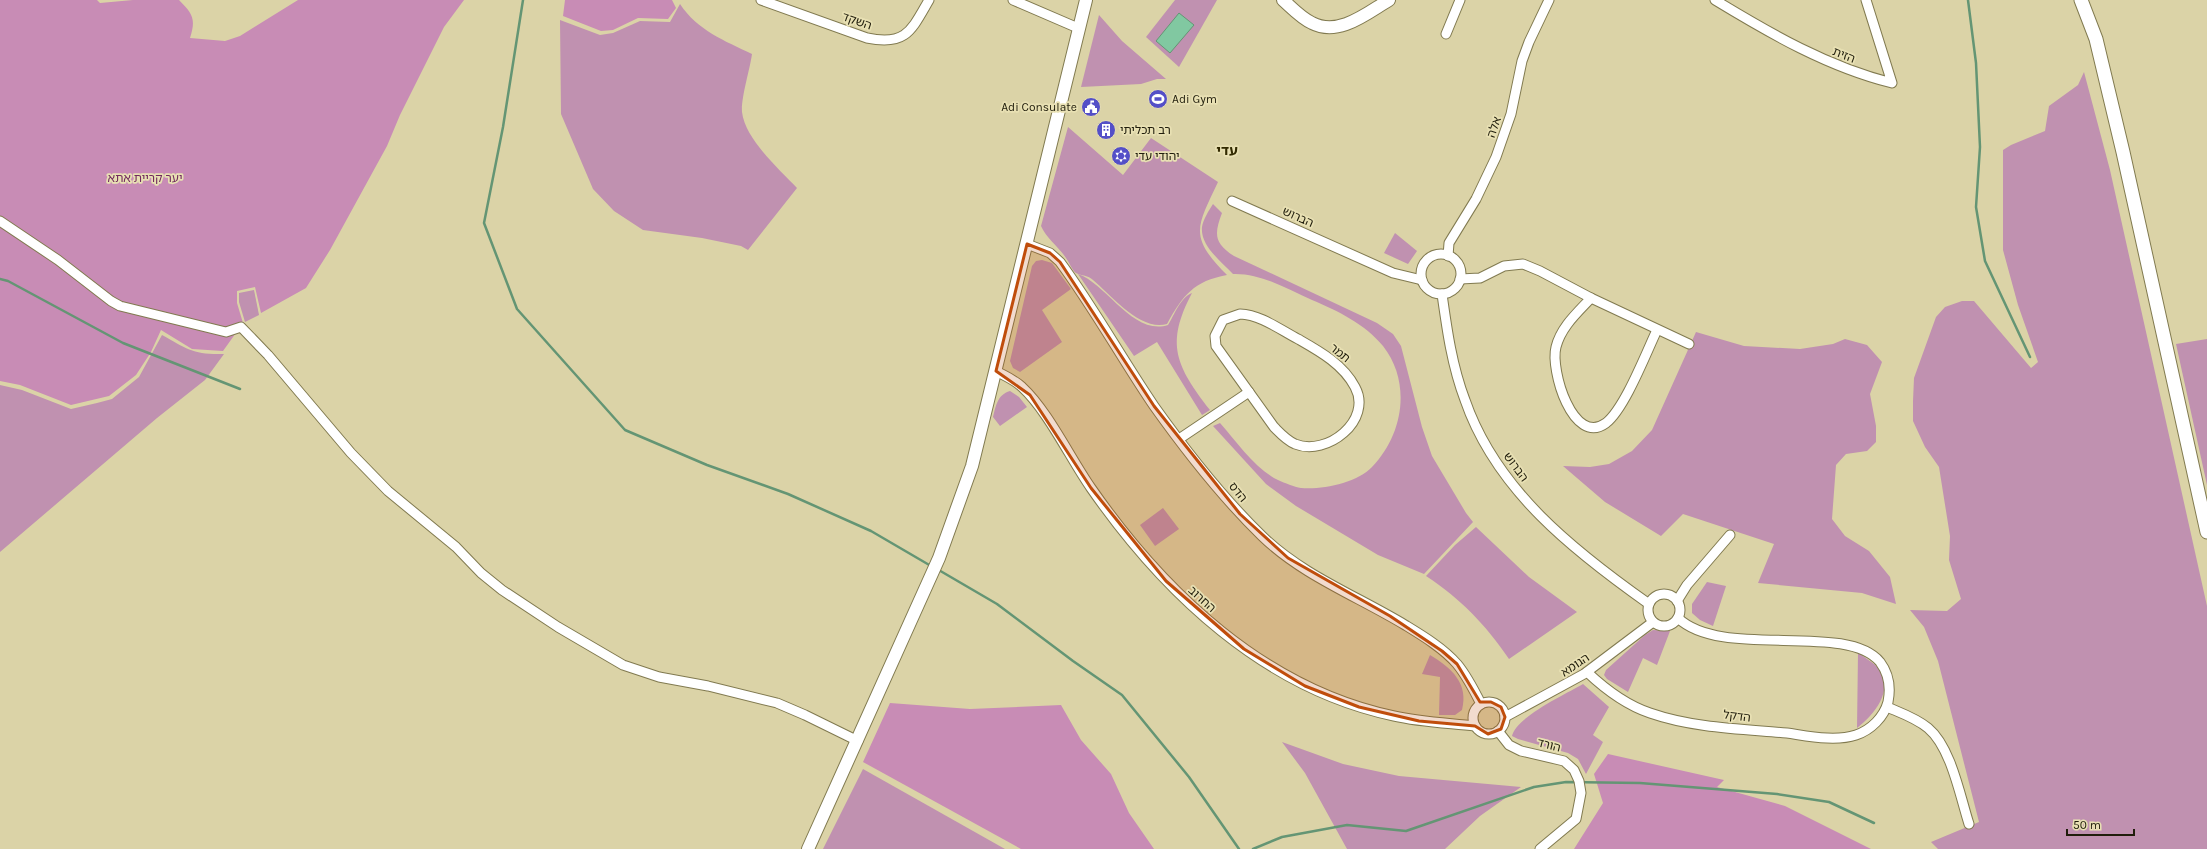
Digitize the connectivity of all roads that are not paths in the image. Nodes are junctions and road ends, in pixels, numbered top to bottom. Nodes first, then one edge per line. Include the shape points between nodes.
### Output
1 (761, 0) edge
2 (929, 0) edge
3 (1013, 0) edge
4 (1086, 0) edge
5 (1283, 0) edge
6 (1389, 0) edge
7 (1460, 0) edge
8 (1549, 0) edge
9 (1714, 0) edge
10 (1866, 0) edge
11 (2081, 0) edge
12 (1078, 28) junction
13 (1446, 34) dead end
14 (1232, 201) dead end
15 (0, 221) edge
16 (1027, 244) junction
17 (1448, 256) junction
18 (1422, 280) junction
19 (1460, 280) junction
20 (1442, 294) junction
21 (1591, 298) junction
22 (1657, 330) junction
23 (1689, 344) dead end
24 (996, 371) junction
25 (1249, 392) junction
26 (1179, 439) junction
27 (2207, 532) edge
28 (1730, 535) dead end
29 (1678, 601) junction
30 (1649, 604) junction
31 (1678, 618) junction
32 (1653, 622) junction
33 (1587, 672) junction
34 (1481, 704) junction
35 (1887, 707) junction
36 (1505, 717) junction
37 (1475, 726) junction
38 (1498, 731) junction
39 (858, 741) junction
40 (1969, 824) dead end
41 (808, 849) edge
42 (1540, 849) edge

1 - 2 street, השקד via 881,41 896,40 907,33
3 - 12 street
4 - 12 street
5 - 6 street via 1313,24 1332,27 1356,20
7 - 13 street
8 - 17 street, אלה via 1527,48 1511,114 1496,157 1476,199 1449,243
9 - 10 street, הזית via 1824,61 1892,83
11 - 27 main road via 2096,38 2123,152
12 - 16 street
14 - 18 street, הברוש via 1393,272
15 - 39 street via 120,306 226,332 241,327 351,453 388,491 456,547 502,590 558,627 623,665 659,677 777,703
16 - 24 street
16 - 26 street, הדס via 1050,253 1060,262 1154,406
17 - 18 street via 1442,254 1426,260
17 - 19 street via 1458,265
18 - 20 street via 1430,290
19 - 20 street via 1452,290
19 - 21 street via 1480,278 1504,266 1522,264
20 - 30 street, הברוש via 1449,341 1464,400 1489,451 1542,518 1594,565
21 - 22 street
21 - 22 street via 1565,327 1558,340 1554,360 1563,395 1575,418 1582,425 1589,428 1598,427 1614,415
22 - 23 street
24 - 37 street, החרוב via 1011,379 1030,395 1091,488 1166,582 1244,649 1305,686 1359,707 1419,721
24 - 39 street via 972,466 940,558
25 - 25 street, תמר via 1284,437 1295,444 1306,446 1318,446 1342,436 1352,424 1358,399 1351,379 1331,359 1261,318 1240,314 1223,320 1215,336 1216,346
25 - 26 street
26 - 34 street, הדס via 1240,514 1263,537 1312,574 1421,634 1457,664 1469,680
28 - 29 street via 1688,585
29 - 30 street via 1665,594 1655,596
29 - 31 street
30 - 32 street via 1648,613
31 - 32 street via 1666,626
31 - 35 street via 1687,627 1718,636 1840,644 1869,653 1886,671 1889,683
32 - 33 street, הגומא
33 - 35 street, הדקל via 1615,695 1649,713 1688,722 1744,729 1839,738 1856,735 1879,721
33 - 36 street, הגומא
34 - 36 street via 1496,704 1501,707
34 - 37 street via 1474,711
35 - 40 street via 1915,718 1929,729 1941,744 1950,762
36 - 38 street
37 - 38 street via 1482,733
38 - 42 street, הורד via 1509,745 1521,751 1564,761 1574,770 1579,780 1582,793 1576,819
39 - 41 street

